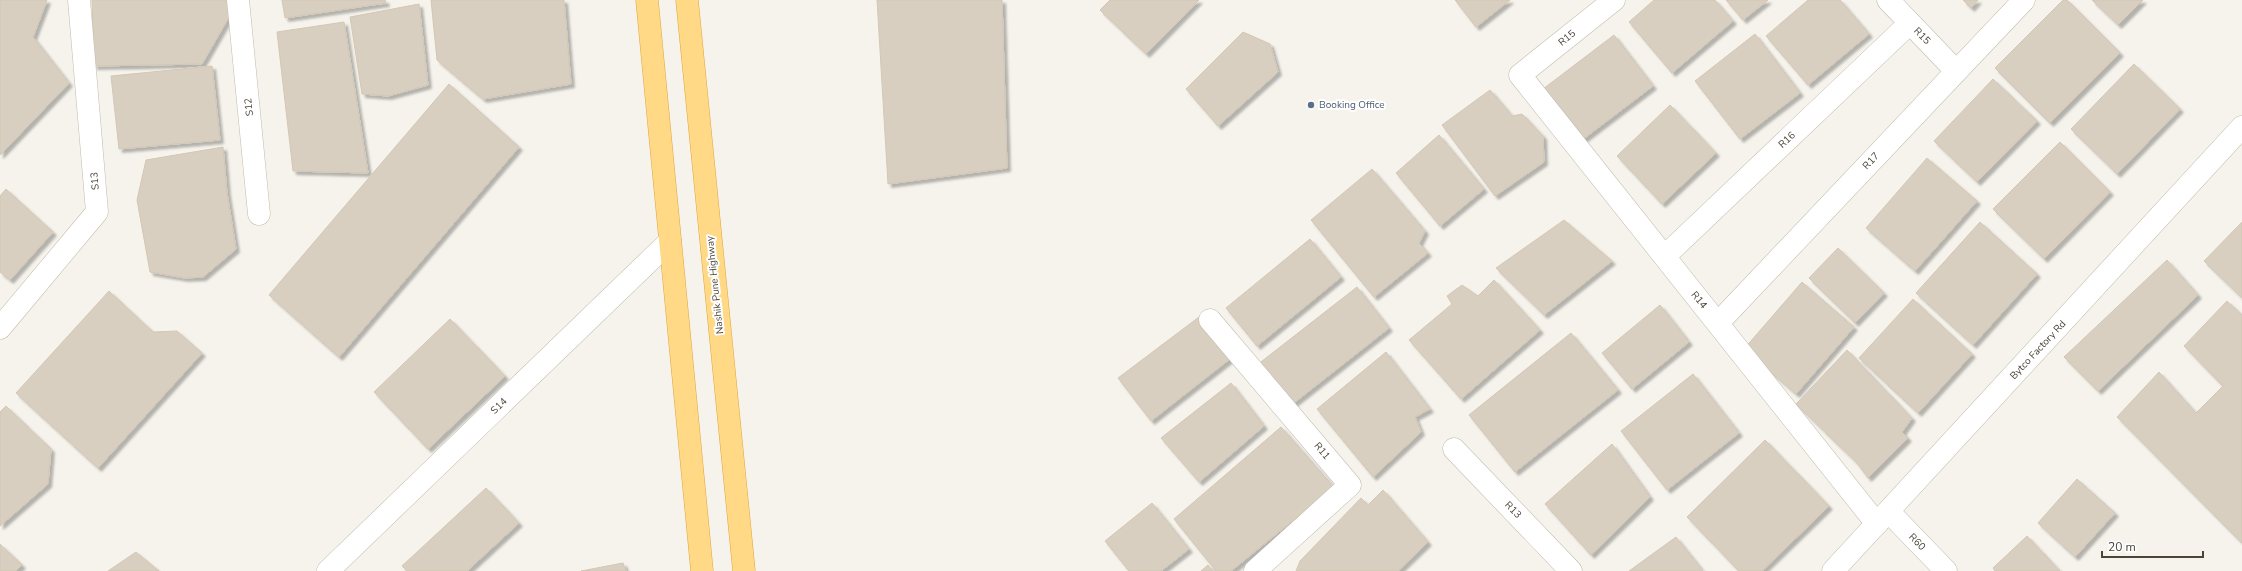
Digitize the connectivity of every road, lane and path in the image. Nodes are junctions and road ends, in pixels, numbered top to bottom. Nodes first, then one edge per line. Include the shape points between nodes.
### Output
1 (79, 0) edge
2 (238, 0) edge
3 (647, 0) edge
4 (687, 0) edge
5 (1614, 0) edge
6 (1888, 0) edge
7 (2024, 0) edge
8 (1910, 23) junction
9 (1956, 71) junction
10 (1520, 76) joint
11 (2242, 128) edge
12 (259, 214) dead end
13 (670, 241) junction
14 (1664, 256) junction
15 (1210, 320) dead end
16 (1718, 323) junction
17 (0, 328) edge
18 (1454, 449) dead end
19 (1883, 518) junction
20 (328, 571) edge
21 (702, 571) edge
22 (744, 571) edge
23 (1255, 571) edge
24 (1571, 571) edge
25 (1833, 571) edge
26 (1946, 571) edge

1 - 17 street, S13 via 97,212
2 - 12 street, S12
3 - 13 highway
4 - 22 highway, Nashik Pune Highway
5 - 10 street, R15
6 - 8 street, R15
7 - 9 street, R17
8 - 9 street, R15
8 - 14 street, R16
9 - 16 street, R17
10 - 14 street, R14
11 - 19 street, Bytco Factory Rd
13 - 20 street, S14
13 - 21 highway
14 - 16 street, R14
15 - 23 street, R11 via 1350,485
16 - 19 street, R14
18 - 24 street, R13
19 - 25 street, Bytco Factory Rd
19 - 26 street, R60

